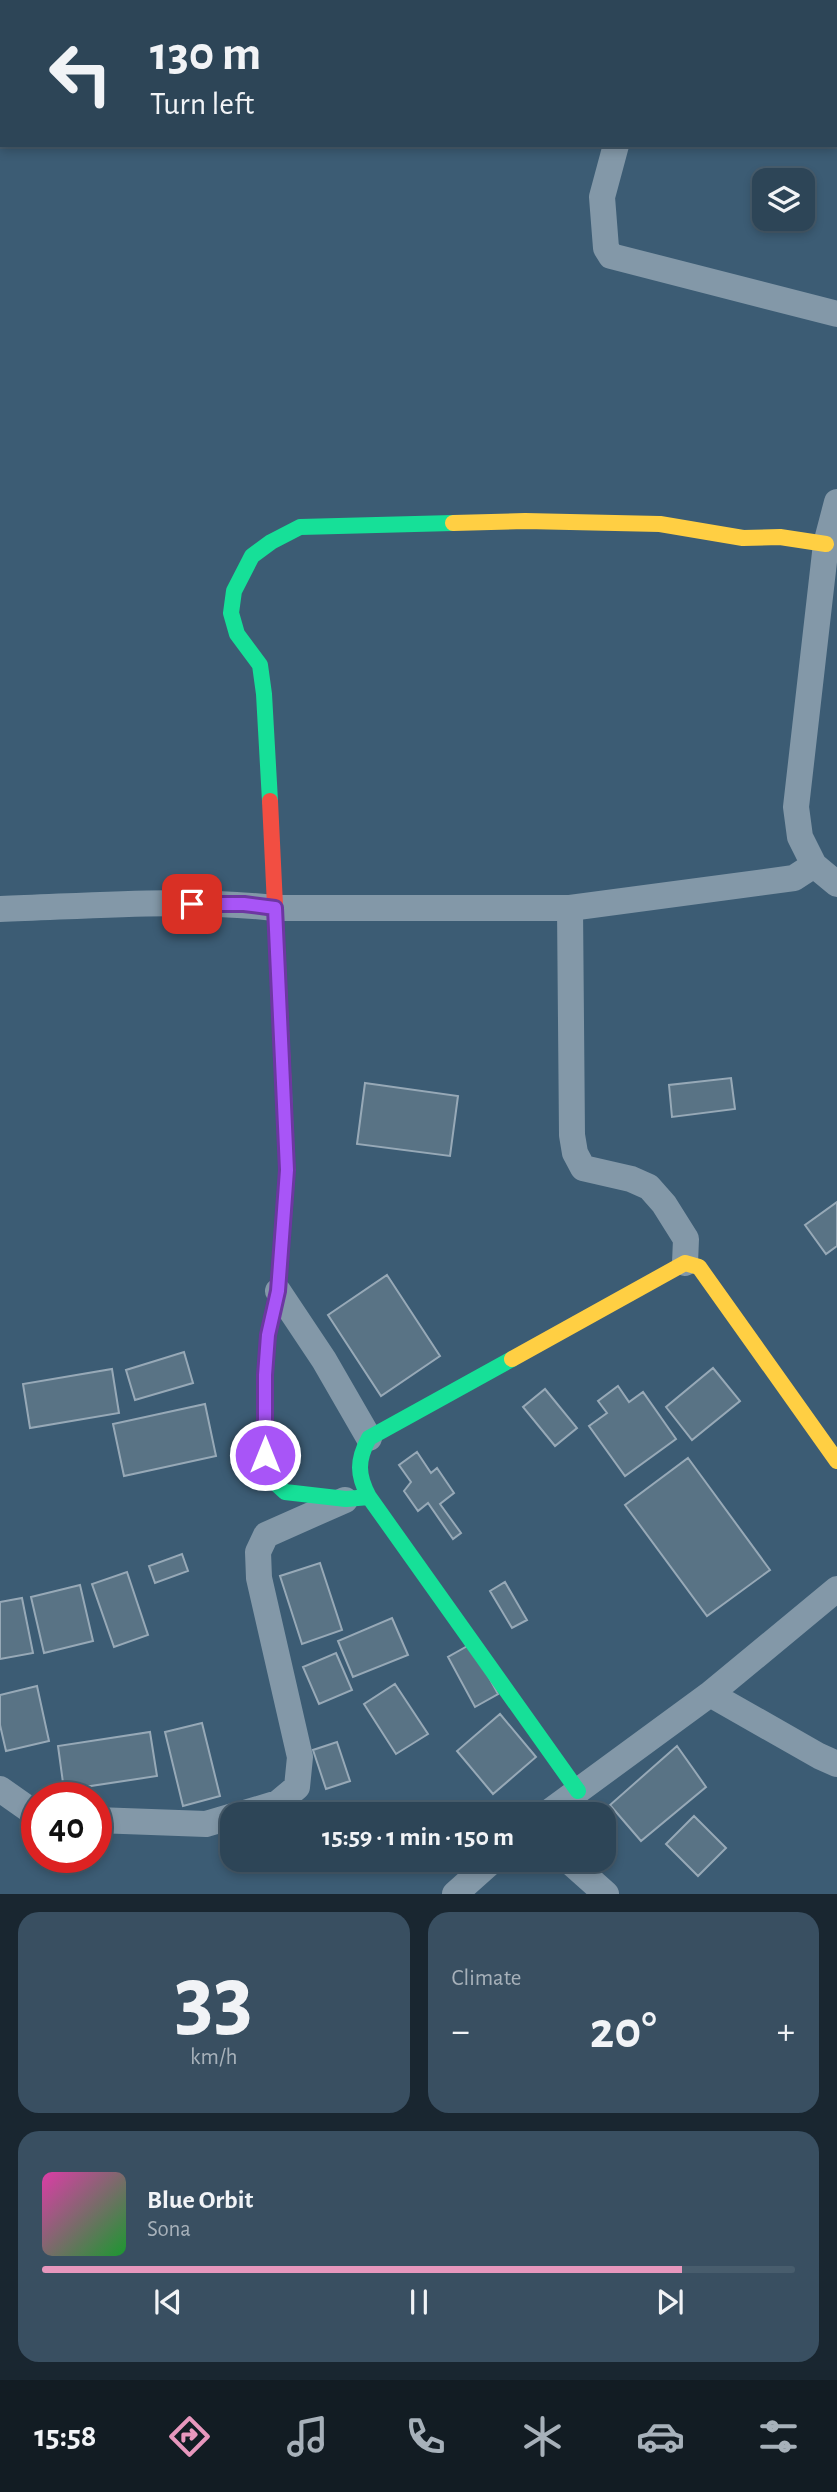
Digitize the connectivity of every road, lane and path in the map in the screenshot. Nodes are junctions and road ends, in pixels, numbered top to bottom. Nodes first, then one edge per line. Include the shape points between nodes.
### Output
1 (615, 147) edge
2 (837, 314) edge
3 (837, 502) edge
4 (826, 544) junction
5 (814, 865) junction
6 (837, 884) edge
7 (275, 908) junction
8 (570, 908) junction
9 (0, 909) edge
10 (685, 1263) junction
11 (278, 1291) junction
12 (369, 1438) junction
13 (837, 1461) edge
14 (358, 1498) junction
15 (837, 1589) edge
16 (710, 1694) junction
17 (837, 1764) edge
18 (0, 1789) edge
19 (578, 1791) junction
20 (279, 1802) edge
21 (563, 1802) edge
22 (21, 1804) edge
23 (220, 1820) edge
24 (112, 1821) edge
25 (480, 1872) edge
26 (581, 1872) edge
27 (455, 1894) edge
28 (606, 1894) edge

1 - 2 street via 602,197 606,248 611,256
3 - 4 street
4 - 5 street via 796,807 800,837
4 - 7 street via 780,537 743,538 660,524 525,521 300,527 271,542 252,556 234,591 231,613 237,634 260,666
5 - 6 street
5 - 8 street via 793,877
7 - 8 street
7 - 9 street via 166,904
7 - 11 street via 287,1170
8 - 10 street via 575,1153 583,1168 649,1187 686,1238
10 - 12 street
10 - 13 street via 699,1267
11 - 12 street
11 - 14 street via 265,1375 265,1455 271,1479 285,1492
12 - 14 street via 359,1456
14 - 19 street via 487,1660
14 - 20 street via 266,1535 258,1552 300,1757 297,1787
15 - 16 street
16 - 17 street
16 - 19 street
18 - 22 street
19 - 21 street
23 - 24 street via 206,1824
25 - 27 street
26 - 28 street

